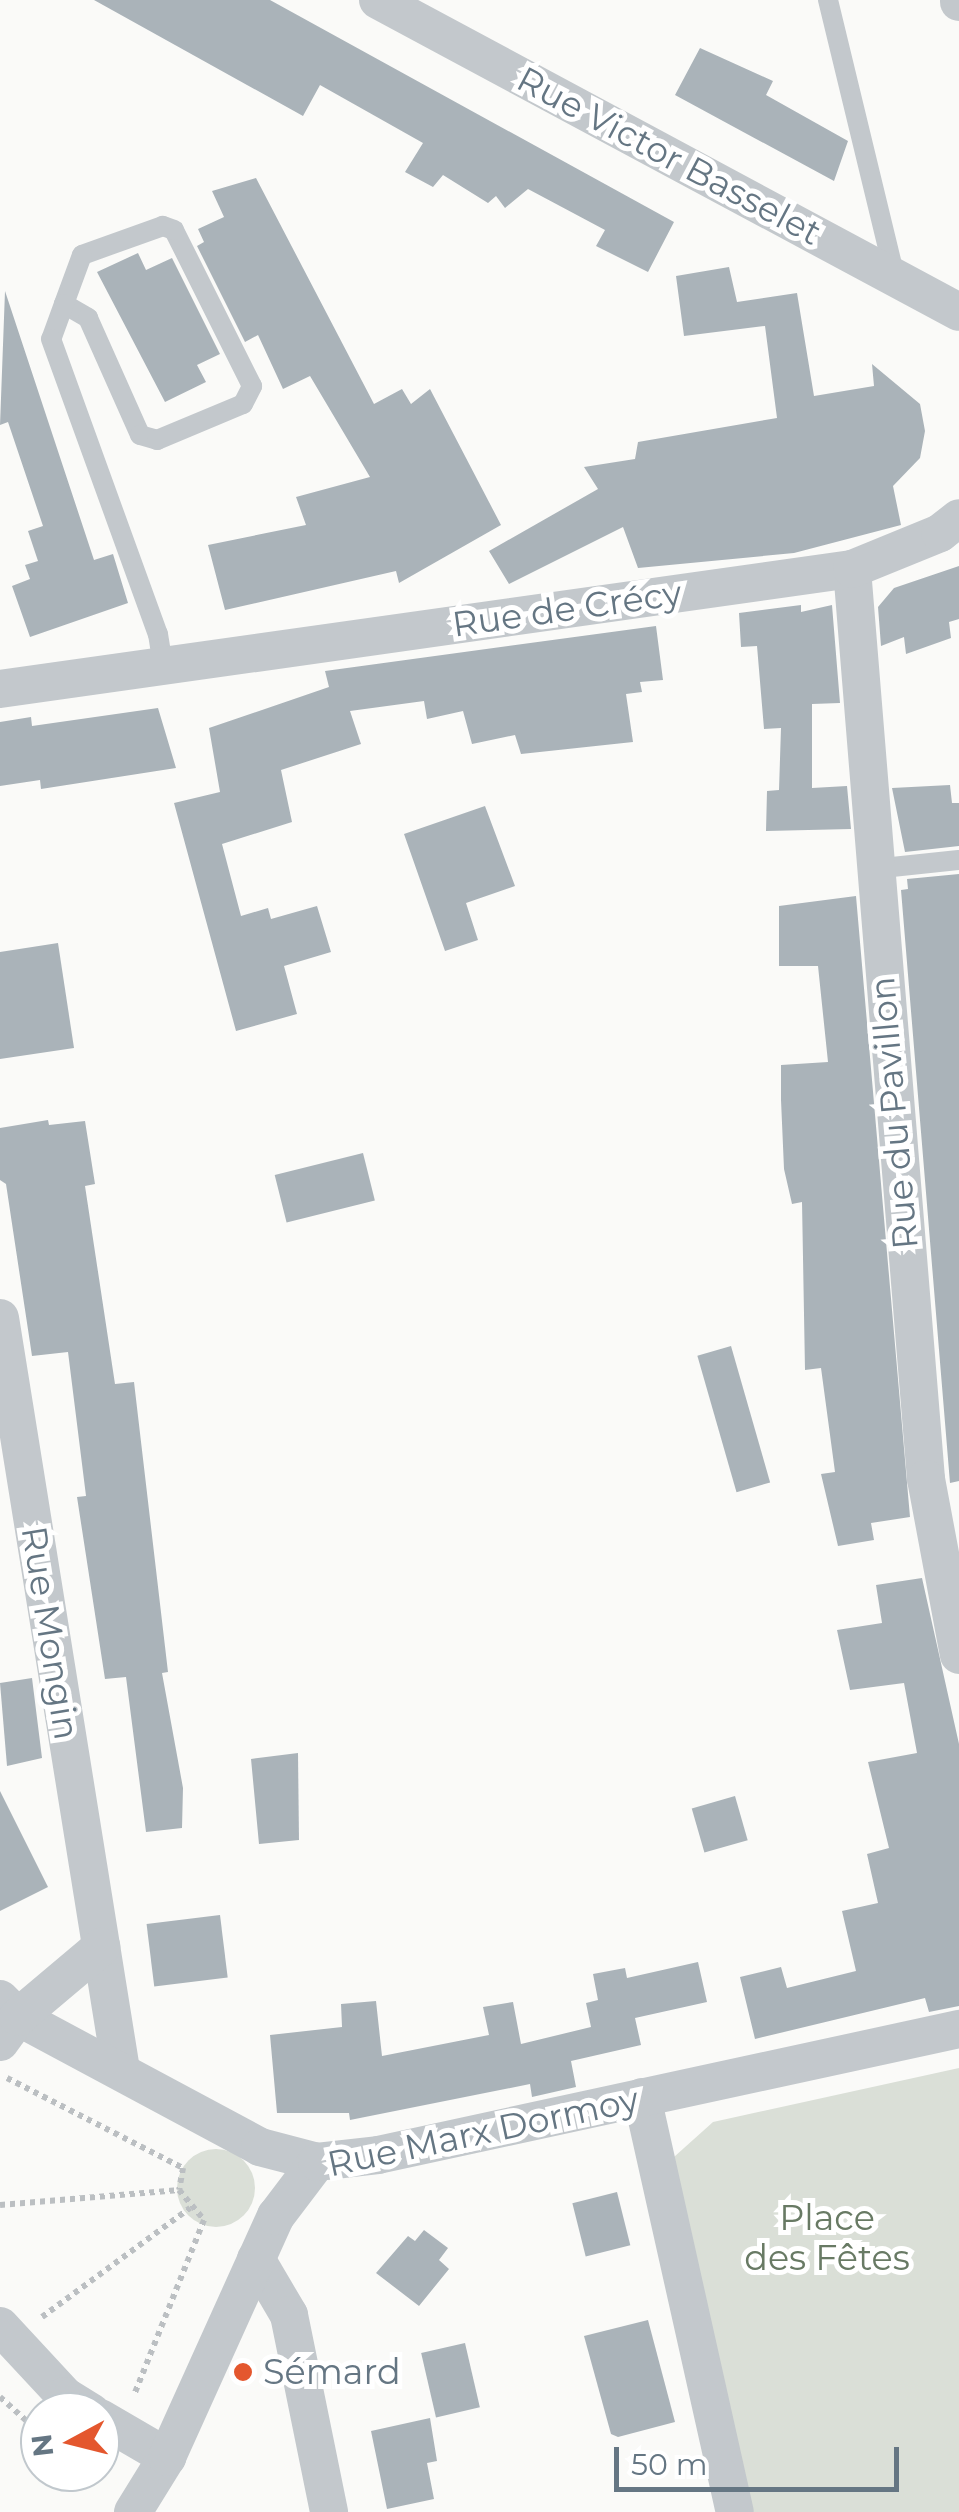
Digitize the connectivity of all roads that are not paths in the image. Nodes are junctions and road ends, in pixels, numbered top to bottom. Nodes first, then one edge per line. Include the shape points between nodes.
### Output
1 (378, 0) edge
2 (828, 0) edge
3 (895, 278) junction
4 (64, 304) junction
5 (959, 312) edge
6 (959, 518) edge
7 (852, 569) junction
8 (163, 666) junction
9 (0, 689) edge
10 (959, 860) edge
11 (873, 870) junction
12 (0, 1318) edge
13 (959, 1655) edge
14 (101, 1948) junction
15 (6, 2019) edge
16 (959, 2029) edge
17 (121, 2070) junction
18 (642, 2098) junction
19 (317, 2162) junction
20 (256, 2259) junction
21 (5, 2333) edge
22 (61, 2392) edge
23 (120, 2430) edge
24 (166, 2457) junction
25 (133, 2512) edge
26 (329, 2512) edge
27 (734, 2512) edge

1 - 3 street, Rue Victor Basselet
2 - 3 lane
3 - 5 street, Rue Victor Basselet
4 - 4 lane via 88,318 140,435 157,440 243,404 252,386 174,230 163,226 82,255
4 - 8 lane via 51,339 158,634
6 - 7 street, Rue de Crécy via 940,533
7 - 8 street, Rue de Crécy
7 - 11 street, Rue du Pavillon
8 - 9 street, Rue de Crécy
10 - 11 lane
11 - 13 street, Rue du Pavillon via 926,1479
12 - 14 street, Rue Mongin
14 - 15 street
14 - 17 street, Rue Mongin
15 - 17 street
16 - 18 street, Rue Marx Dormoy
17 - 19 street via 260,2147
18 - 19 street, Rue Marx Dormoy
18 - 27 street
19 - 20 street, Rue Marx Dormoy via 276,2216
20 - 24 street, Rue Marx Dormoy
20 - 26 street via 289,2314
21 - 22 street
23 - 24 street
24 - 25 street, Rue Marx Dormoy

